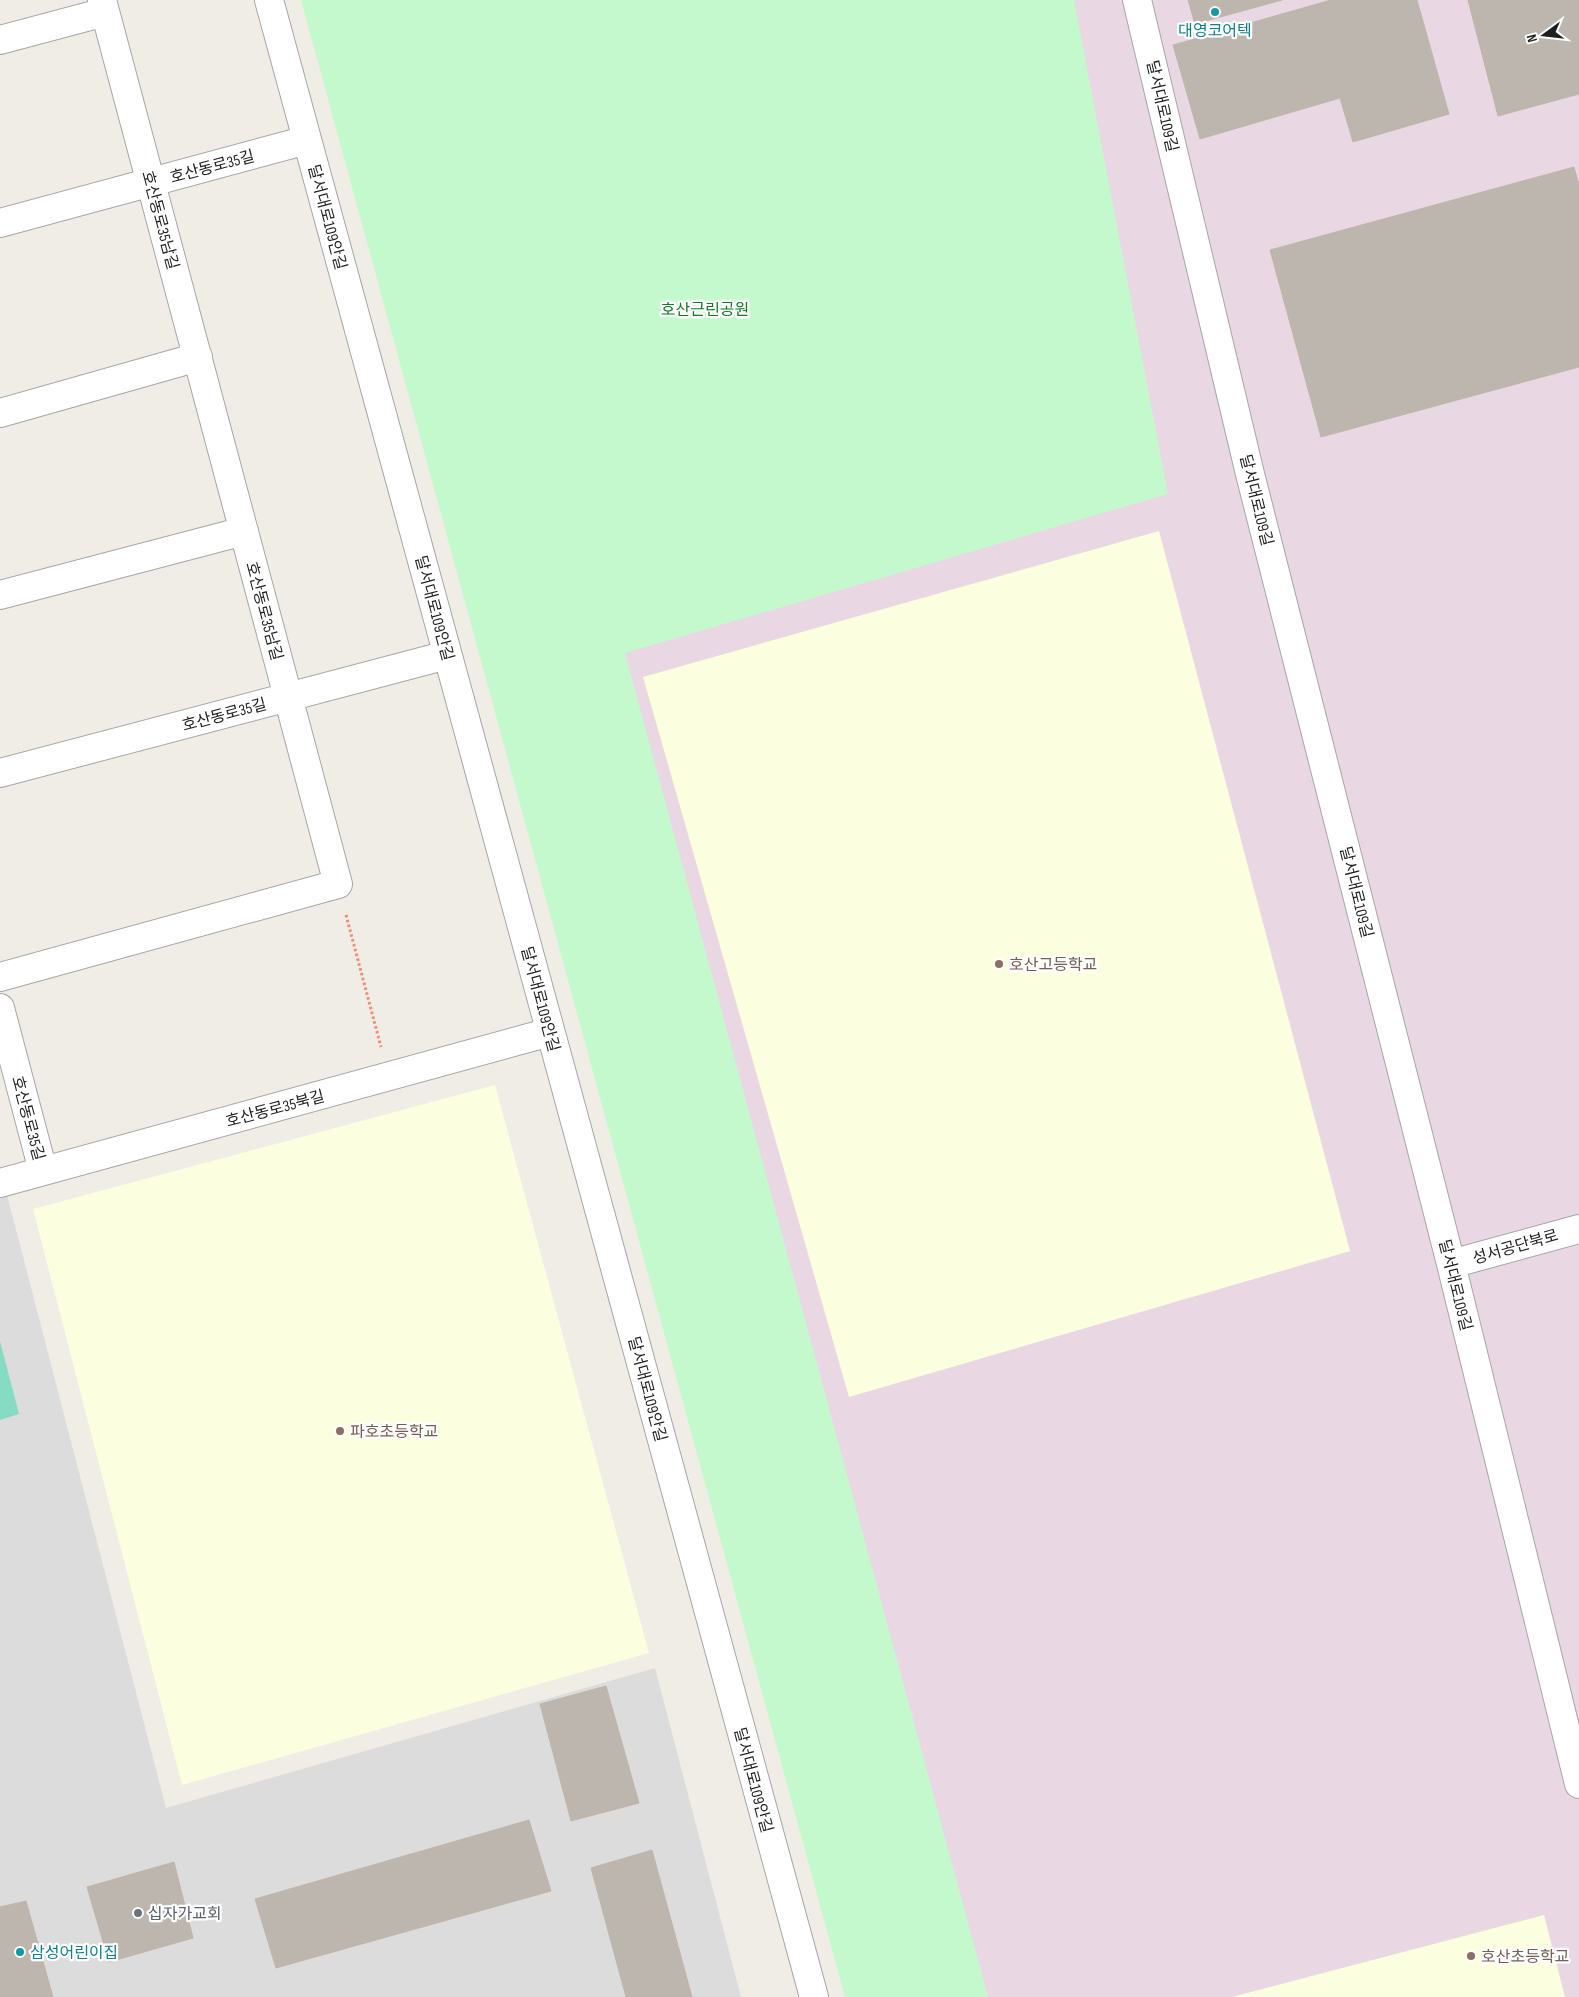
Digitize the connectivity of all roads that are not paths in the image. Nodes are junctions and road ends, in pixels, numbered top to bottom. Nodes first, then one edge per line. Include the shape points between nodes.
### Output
1 (269, 0) edge
2 (1137, 0) edge
3 (104, 6) edge
4 (0, 40) edge
5 (307, 140) junction
6 (151, 182) junction
7 (0, 223) edge
8 (198, 357) junction
9 (0, 413) edge
10 (244, 531) junction
11 (0, 595) edge
12 (448, 655) junction
13 (288, 697) junction
14 (0, 773) edge
15 (0, 977) edge
16 (0, 1008) edge
17 (550, 1032) junction
18 (43, 1171) junction
19 (0, 1183) edge
20 (1579, 1228) edge
21 (1451, 1264) junction
22 (1579, 1784) edge
23 (814, 1997) edge

1 - 5 street, 달서대로109안길
2 - 21 street, 달서대로109길 via 1250,474
3 - 4 street
3 - 6 street, 호산동로35남길
5 - 6 street, 호산동로35길
5 - 12 street, 달서대로109안길
6 - 7 street, 호산동로35길
6 - 8 street, 호산동로35남길
8 - 9 street
8 - 10 street, 호산동로35남길
10 - 11 street
10 - 13 street, 호산동로35남길
12 - 13 street, 호산동로35길
12 - 17 street, 달서대로109안길
13 - 14 street, 호산동로35길
13 - 15 street, 호산동로35남길 via 338,884
16 - 18 street, 호산동로35길
17 - 18 street, 호산동로35북길
17 - 23 street, 달서대로109안길
18 - 19 street, 호산동로35북길
20 - 21 street, 성서공단북로
21 - 22 street, 달서대로109길

